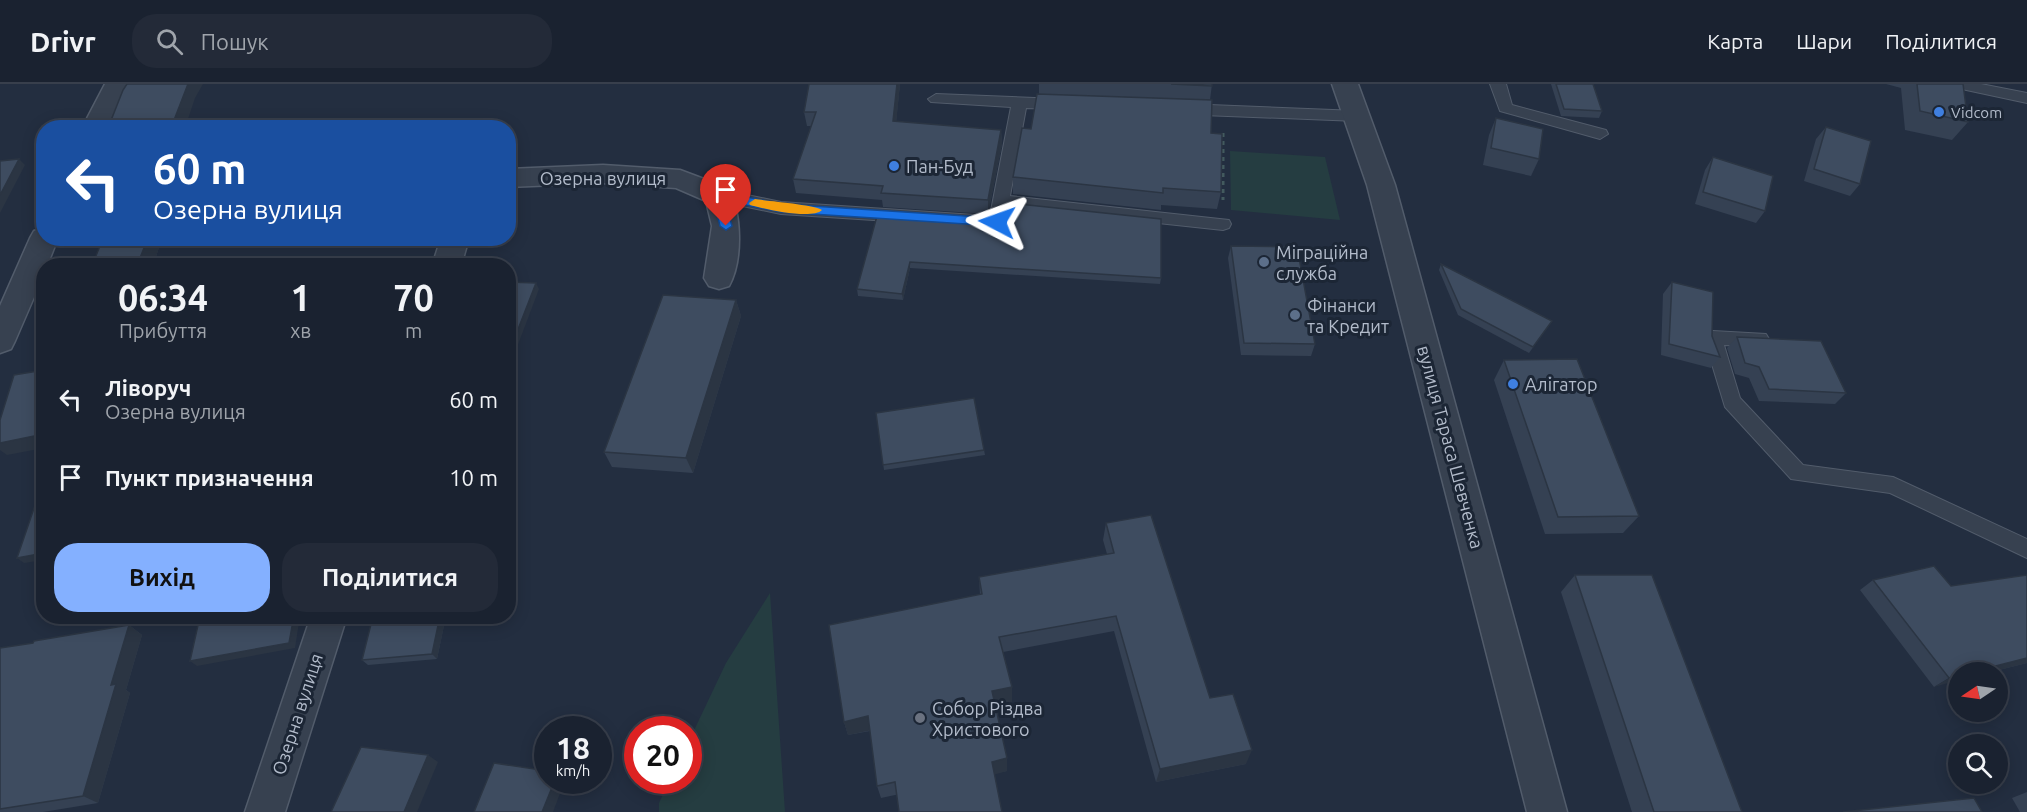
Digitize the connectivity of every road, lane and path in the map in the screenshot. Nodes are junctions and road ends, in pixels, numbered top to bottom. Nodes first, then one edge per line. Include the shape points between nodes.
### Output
1 (118, 84) edge
2 (1346, 84) edge
3 (1498, 84) edge
4 (1962, 85) edge
5 (2027, 98) edge
6 (936, 99) dead end
7 (1019, 104) junction
8 (1223, 111) junction
9 (1358, 116) junction
10 (99, 120) edge
11 (1600, 134) dead end
12 (516, 178) edge
13 (718, 195) junction
14 (1001, 201) junction
15 (1223, 224) joint
16 (41, 246) edge
17 (719, 278) dead end
18 (1784, 340) edge
19 (0, 341) edge
20 (2027, 549) edge
21 (327, 624) edge
22 (265, 812) edge
23 (1548, 812) edge

1 - 10 street
2 - 9 street, вулиця Тараса Шевченка
3 - 11 lane via 1505,108
4 - 5 lane
6 - 7 lane
7 - 8 lane
7 - 14 lane
8 - 9 lane
8 - 15 path
9 - 23 street, вулиця Тараса Шевченка via 1381,185
12 - 13 street, Озерна вулиця via 603,174 680,179
13 - 14 lane via 781,208 997,222
13 - 17 street via 726,226
14 - 15 lane
16 - 19 street
18 - 20 lane via 1713,338 1732,402 1798,473 1893,485
21 - 22 street, Озерна вулиця

